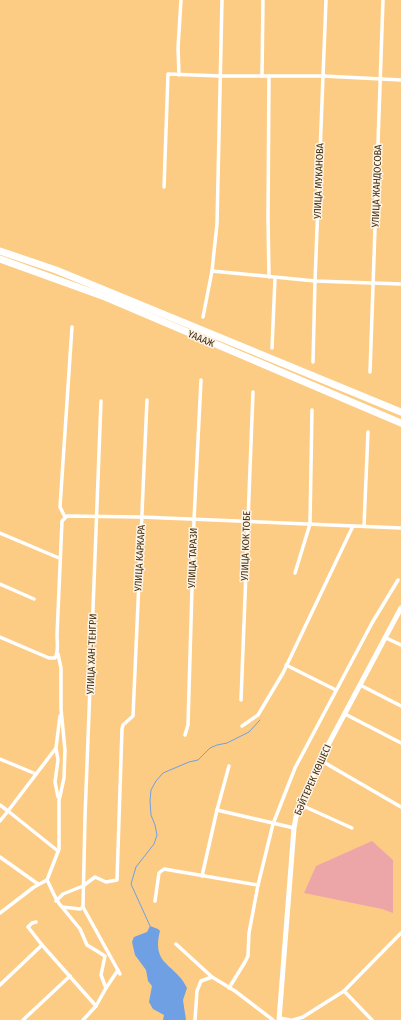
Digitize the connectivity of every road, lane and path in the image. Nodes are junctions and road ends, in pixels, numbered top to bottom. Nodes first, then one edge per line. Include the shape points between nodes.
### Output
1 (181, 0) edge
2 (222, 0) edge
3 (263, 0) edge
4 (326, 0) edge
5 (383, 0) edge
6 (179, 75) junction
7 (220, 76) junction
8 (262, 76) junction
9 (269, 76) junction
10 (323, 76) junction
11 (380, 79) junction
12 (401, 80) edge
13 (164, 187) dead end
14 (0, 251) edge
15 (0, 259) edge
16 (212, 271) junction
17 (269, 277) junction
18 (275, 278) junction
19 (315, 281) junction
20 (374, 284) junction
21 (401, 284) edge
22 (204, 317) dead end
23 (72, 327) dead end
24 (272, 348) dead end
25 (313, 362) dead end
26 (370, 372) dead end
27 (201, 380) dead end
28 (253, 392) dead end
29 (147, 400) dead end
30 (101, 401) dead end
31 (312, 410) dead end
32 (401, 412) edge
33 (401, 423) edge
34 (368, 432) dead end
35 (97, 516) junction
36 (65, 517) junction
37 (141, 517) junction
38 (194, 520) junction
39 (247, 522) junction
40 (310, 524) junction
41 (353, 526) junction
42 (364, 526) junction
43 (401, 528) edge
44 (0, 533) edge
45 (60, 558) junction
46 (295, 573) dead end
47 (398, 580) dead end
48 (0, 584) edge
49 (34, 599) dead end
50 (401, 608) edge
51 (0, 638) edge
52 (386, 638) junction
53 (401, 645) edge
54 (58, 653) junction
55 (286, 665) junction
56 (360, 685) junction
57 (336, 690) junction
58 (241, 700) dead end
59 (401, 706) edge
60 (61, 709) junction
61 (345, 714) junction
62 (242, 726) dead end
63 (185, 735) dead end
64 (401, 743) edge
65 (56, 748) junction
66 (0, 759) edge
67 (320, 760) junction
68 (229, 766) dead end
69 (36, 774) junction
70 (59, 801) junction
71 (0, 804) edge
72 (301, 805) junction
73 (401, 806) edge
74 (217, 810) junction
75 (8, 811) junction
76 (0, 821) edge
77 (273, 824) junction
78 (294, 828) junction
79 (352, 828) dead end
80 (58, 851) junction
81 (0, 857) edge
82 (202, 876) junction
83 (47, 880) junction
84 (38, 884) junction
85 (258, 885) junction
86 (83, 886) junction
87 (56, 901) junction
88 (155, 902) dead end
89 (62, 907) junction
90 (83, 907) junction
91 (0, 913) edge
92 (36, 922) dead end
93 (401, 933) edge
94 (176, 944) dead end
95 (42, 945) junction
96 (70, 976) junction
97 (212, 977) junction
98 (0, 985) edge
99 (106, 988) junction
100 (229, 988) junction
101 (344, 991) junction
102 (96, 1006) junction
103 (280, 1019) edge
104 (23, 1020) edge
105 (83, 1020) edge
106 (195, 1020) edge
107 (273, 1020) edge
108 (290, 1020) edge
109 (293, 1020) edge
110 (372, 1020) edge

1 - 6 street
2 - 7 street
3 - 8 street
4 - 10 street, УЛИЦА МУКАНОВА
5 - 11 street, УЛИЦА ЖАНДОСОВА
6 - 7 street
6 - 13 street via 168,74
7 - 8 street
7 - 16 street via 217,224
8 - 9 street
9 - 10 street
9 - 17 street
10 - 11 street
10 - 19 street, УЛИЦА МУКАНОВА
11 - 12 street
11 - 20 street, УЛИЦА ЖАНДОСОВА
14 - 32 highway, ҮАААЖ via 56,270
15 - 33 highway, ҮАААЖ via 105,297
16 - 17 street
16 - 22 street
17 - 18 street
18 - 19 street
18 - 24 street
19 - 20 street
19 - 25 street, УЛИЦА МУКАНОВА
20 - 21 street
20 - 26 street, УЛИЦА ЖАНДОСОВА
23 - 36 street via 60,507
27 - 38 street, УЛИЦА ТАРАЗИ
28 - 39 street, УЛИЦА КОК ТОБЕ
29 - 37 street, УЛИЦА КАРКАРА
30 - 35 street, УЛИЦА ХАН-ТЕНГРИ
31 - 40 street
34 - 42 street
35 - 36 street
35 - 37 street
35 - 86 street, УЛИЦА ХАН-ТЕНГРИ
36 - 45 street via 62,521
37 - 38 street
37 - 86 street, УЛИЦА КАРКАРА via 133,716 122,729 117,880 106,882 95,878
38 - 39 street
38 - 63 street, УЛИЦА ТАРАЗИ via 188,725
39 - 40 street
39 - 58 street, УЛИЦА КОК ТОБЕ
40 - 41 street
40 - 46 street
41 - 42 street
41 - 55 street
42 - 43 street
44 - 45 street
45 - 54 street
47 - 57 street
48 - 49 street
50 - 52 street, БӘЙТЕРЕК КӨШЕСІ
51 - 54 street via 49,658 55,658
52 - 53 street
52 - 56 street, БӘЙТЕРЕК КӨШЕСІ
54 - 60 street via 61,668
55 - 57 street
55 - 62 street via 258,715
56 - 59 street
56 - 61 street, БӘЙТЕРЕК КӨШЕСІ
57 - 77 street via 295,768
60 - 65 street
60 - 70 street via 65,750 64,778
61 - 64 street
61 - 67 street, БӘЙТЕРЕК КӨШЕСІ
65 - 69 street
65 - 70 street
66 - 69 street
67 - 72 street, БӘЙТЕРЕК КӨШЕСІ
67 - 73 street
68 - 74 street
69 - 75 street
70 - 80 street
71 - 75 street
72 - 78 street, БӘЙТЕРЕК КӨШЕСІ
72 - 79 street
74 - 77 street
74 - 82 street
75 - 76 street
75 - 80 street
77 - 78 street
77 - 85 street
78 - 103 street, БӘЙТЕРЕК КӨШЕСІ
80 - 83 street
81 - 84 street
82 - 85 street
82 - 88 street via 164,869 159,873
83 - 84 street
83 - 87 street
84 - 91 street
85 - 100 street via 249,933 248,956
86 - 87 street via 64,894
86 - 90 street, УЛИЦА ХАН-ТЕНГРИ
87 - 89 street
89 - 90 street
89 - 99 street via 80,930 87,945 105,956 101,975
90 - 99 street via 119,972
92 - 95 street via 28,927
93 - 101 street
94 - 97 street
95 - 96 street
95 - 98 street
96 - 102 street
96 - 104 street
97 - 100 street
97 - 106 street via 201,981 197,991
99 - 102 street
100 - 107 street
101 - 109 street via 303,1017
101 - 110 street
102 - 105 street
103 - 108 street, БӘЙТЕРЕК КӨШЕСІ

